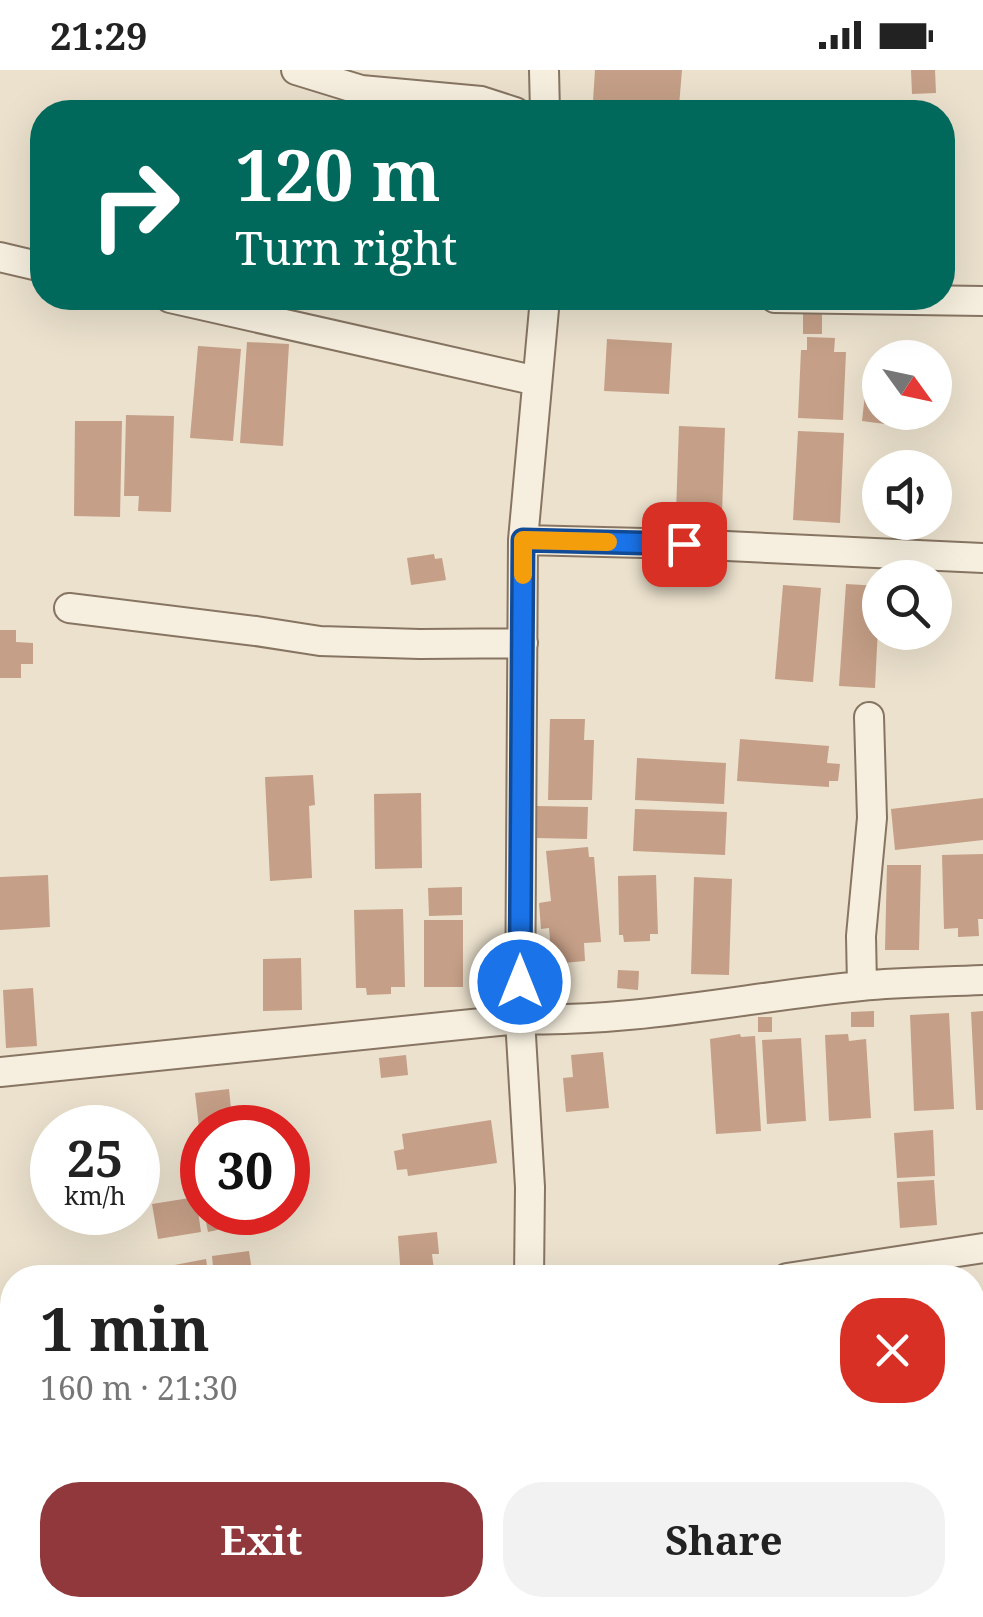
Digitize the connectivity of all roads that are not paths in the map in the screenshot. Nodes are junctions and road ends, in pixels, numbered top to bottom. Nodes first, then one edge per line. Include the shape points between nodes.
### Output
1 (296, 70) edge
2 (544, 70) edge
3 (469, 100) edge
4 (545, 100) edge
5 (0, 257) edge
6 (30, 264) edge
7 (955, 301) edge
8 (983, 302) edge
9 (223, 310) edge
10 (544, 310) edge
11 (537, 381) junction
12 (523, 540) junction
13 (983, 558) edge
14 (69, 608) dead end
15 (522, 643) junction
16 (870, 717) dead end
17 (983, 980) edge
18 (862, 986) junction
19 (520, 1019) junction
20 (0, 1072) edge
21 (983, 1248) edge
22 (529, 1265) edge
23 (872, 1265) edge

1 - 3 street via 361,90
2 - 4 street
5 - 6 street
7 - 8 street
9 - 11 street
10 - 11 street
11 - 12 street
12 - 13 street
12 - 15 street
14 - 15 street via 320,641
15 - 19 street
16 - 18 street via 872,818
17 - 18 street
18 - 19 street via 568,1021
19 - 20 street
19 - 22 street
21 - 23 street

